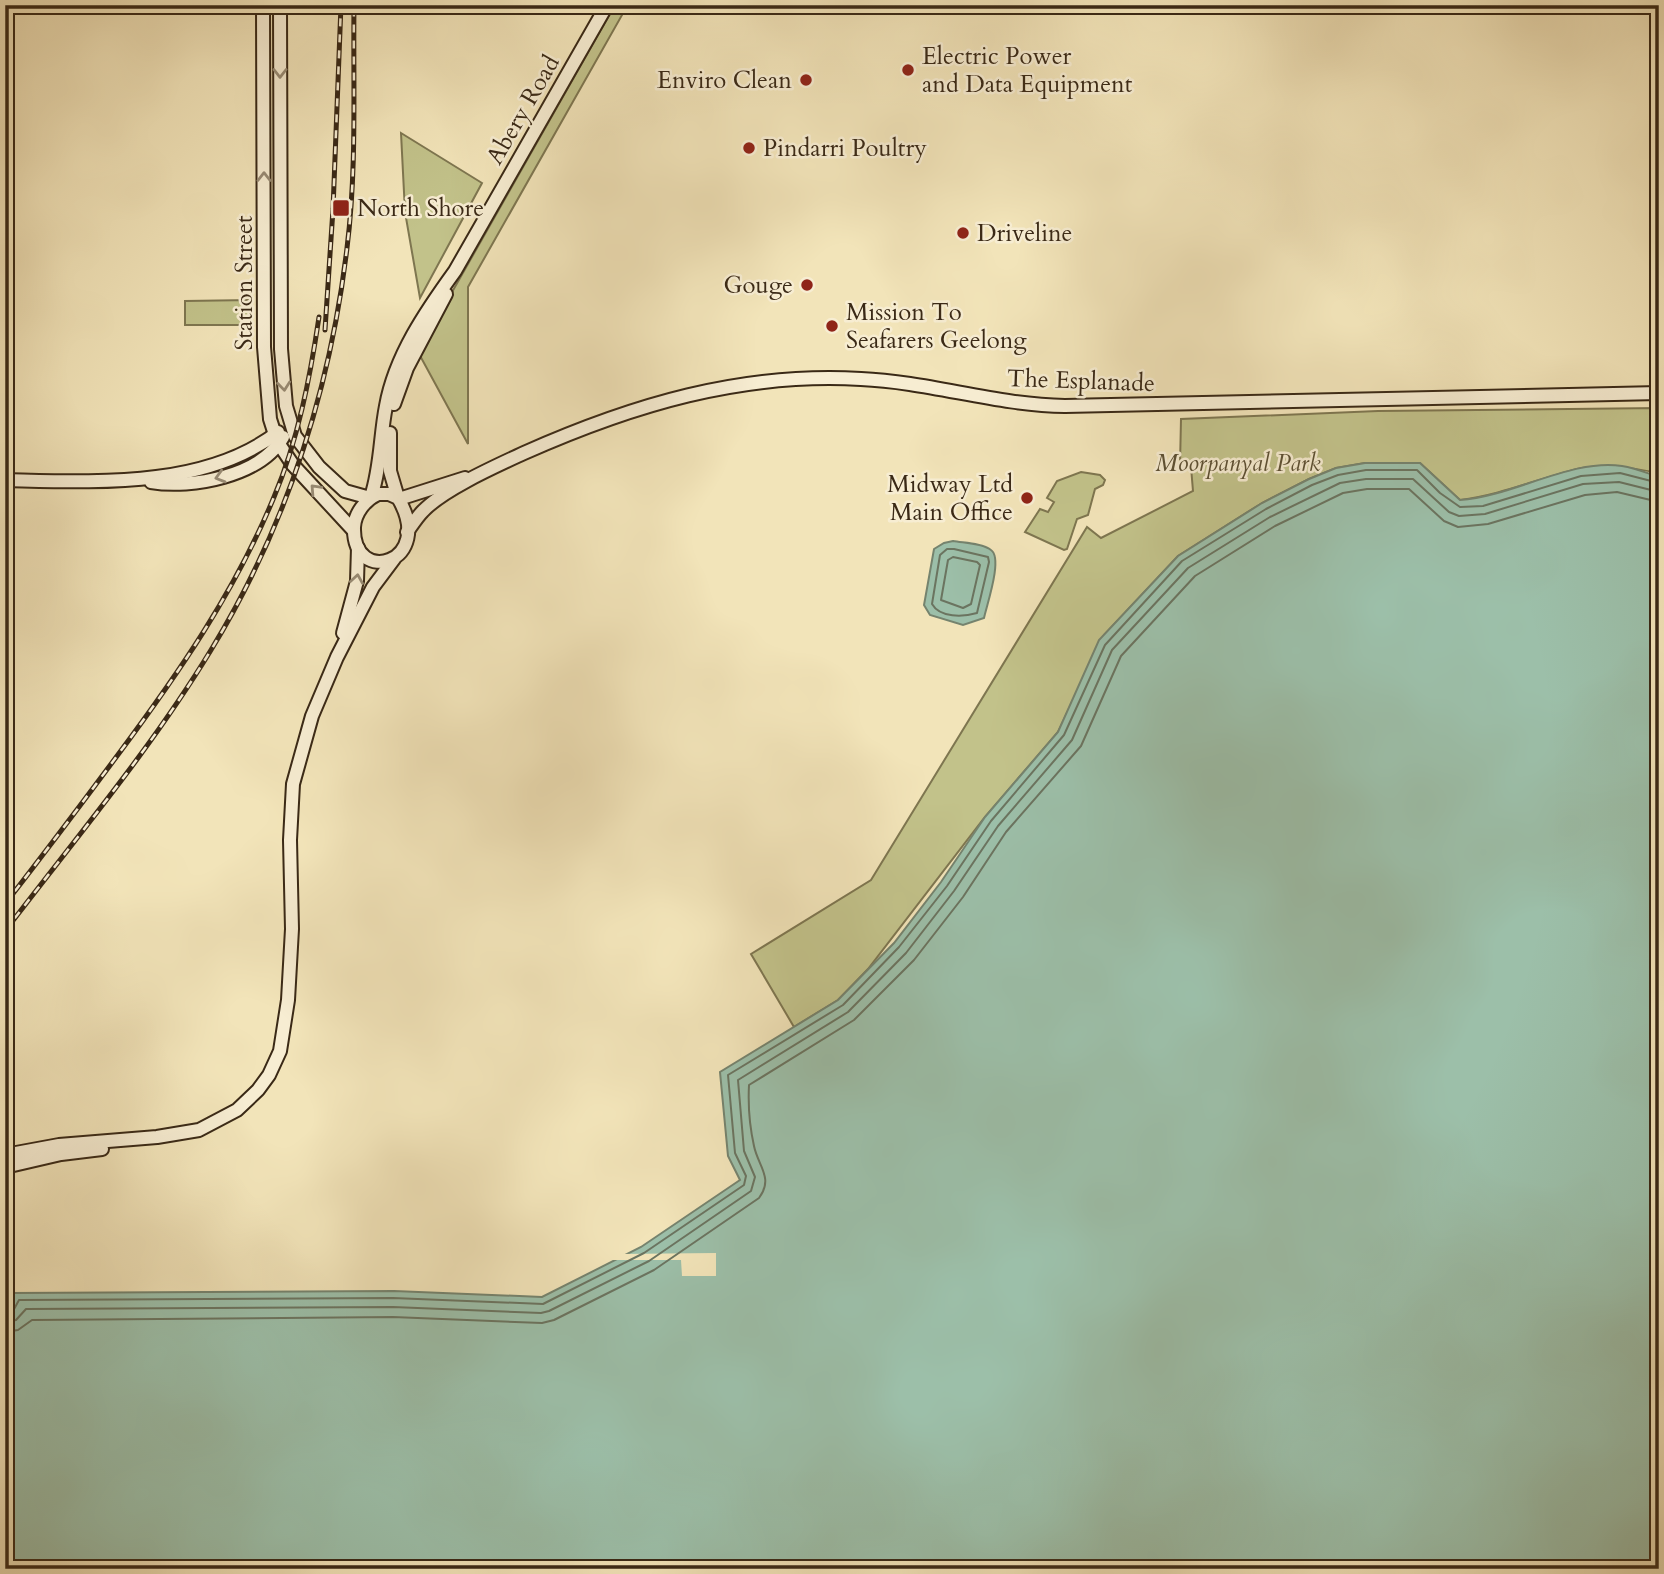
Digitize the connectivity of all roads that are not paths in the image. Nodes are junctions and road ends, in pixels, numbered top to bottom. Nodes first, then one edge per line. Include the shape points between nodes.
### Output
1 (263, 5) edge
2 (280, 5) edge
3 (607, 5) edge
4 (455, 271) junction
5 (1659, 393) edge
6 (289, 423) junction
7 (276, 440) junction
8 (478, 475) junction
9 (5, 480) edge
10 (371, 498) junction
11 (399, 498) junction
12 (354, 531) junction
13 (407, 532) junction
14 (358, 548) junction
15 (394, 559) junction
16 (337, 657) junction
17 (292, 929) junction
18 (5, 1155) edge
19 (5, 1167) edge

7 -> 1 main road, Station Street via 268,409 264,347
2 -> 6 main road, Station Street via 281,349
3 - 4 main road, Abery Road
4 - 10 main road, Abery Road via 427,312 394,376
4 - 11 main road, Abery Road via 407,368 394,406 389,455
5 - 8 main road, The Esplanade via 1065,406 1010,402 892,381 784,380 706,391 614,415
6 - 7 main road
6 - 10 main road, Station Street via 334,483
7 - 9 main road via 266,458 197,483
12 -> 7 main road, Station Street
8 - 11 main road, The Esplanade
8 - 13 main road, The Esplanade via 429,505
10 - 11 main road via 383,493
10 - 12 main road via 359,511
11 - 13 main road
12 - 14 main road
13 - 15 main road via 403,549
14 - 15 main road via 375,562
16 -> 14 main road via 357,581
15 - 16 main road via 373,587
16 - 17 main road via 312,716 293,784
17 - 18 main road via 287,1014 279,1051 264,1082 237,1110 182,1135 78,1143
17 - 19 main road via 296,957 289,1045 273,1084 244,1115 217,1132 183,1142 78,1152

